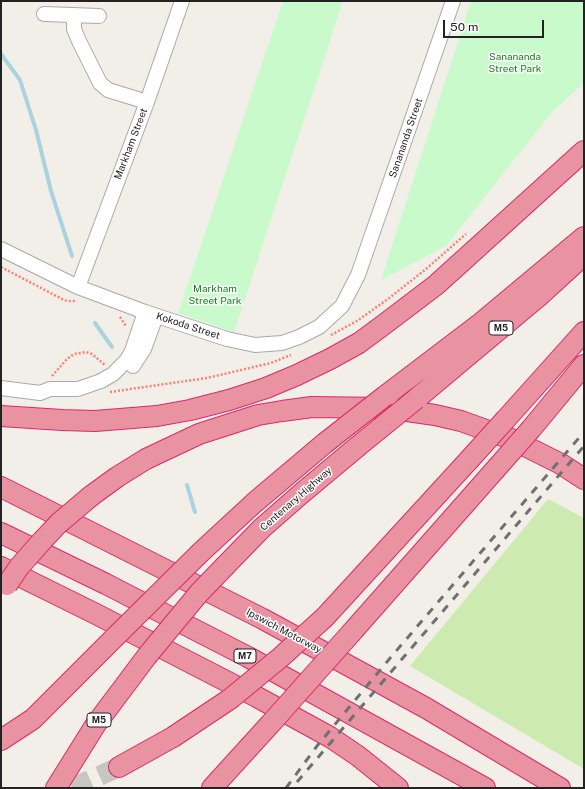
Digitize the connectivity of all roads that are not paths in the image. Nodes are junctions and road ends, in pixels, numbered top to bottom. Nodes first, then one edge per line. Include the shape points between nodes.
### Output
1 (182, 1) edge
2 (453, 1) edge
3 (44, 14) dead end
4 (74, 15) junction
5 (99, 16) dead end
6 (147, 102) junction
7 (584, 151) edge
8 (584, 237) edge
9 (1, 249) edge
10 (584, 255) edge
11 (358, 275) joint
12 (78, 287) junction
13 (150, 314) junction
14 (584, 332) edge
15 (584, 365) edge
16 (1, 388) edge
17 (1, 416) edge
18 (584, 479) edge
19 (1, 487) edge
20 (1, 533) edge
21 (3, 582) edge
22 (1, 740) edge
23 (119, 767) tunnel mouth
24 (56, 788) edge
25 (212, 788) edge
26 (398, 788) edge
27 (485, 788) edge
28 (560, 788) edge

1 - 6 street, Markham Street
2 - 11 street, Sanananda Street
3 - 4 street
4 - 5 street
4 - 6 street via 74,29 96,78 103,87
6 - 12 street, Markham Street
7 - 17 highway via 436,285 359,343 297,375 230,400 157,416 95,421
8 - 22 highway, bridge via 480,323 325,443 254,503 33,719
9 - 12 street, Kokoda Street
10 - 24 highway, Centenary Highway / M5, bridge via 539,296 302,493 226,565 147,656 96,724
11 - 13 street, Kokoda Street via 342,306 319,327 282,342 255,345 227,339
12 - 13 street, Kokoda Street
13 - 16 street via 126,361 113,374 101,381 78,389 50,389 40,392
14 - 23 highway, bridge via 325,617 281,658 230,699 173,737
15 - 25 highway, bridge via 531,429
18 - 21 highway, bridge via 561,464 511,439 461,421 435,415 386,408 312,407 282,410 198,434 146,459 116,477 59,524
19 - 28 highway, Ipswich Motorway via 263,619 426,708
20 - 27 highway, M7 via 248,657
21 - 26 highway via 243,690 330,737

